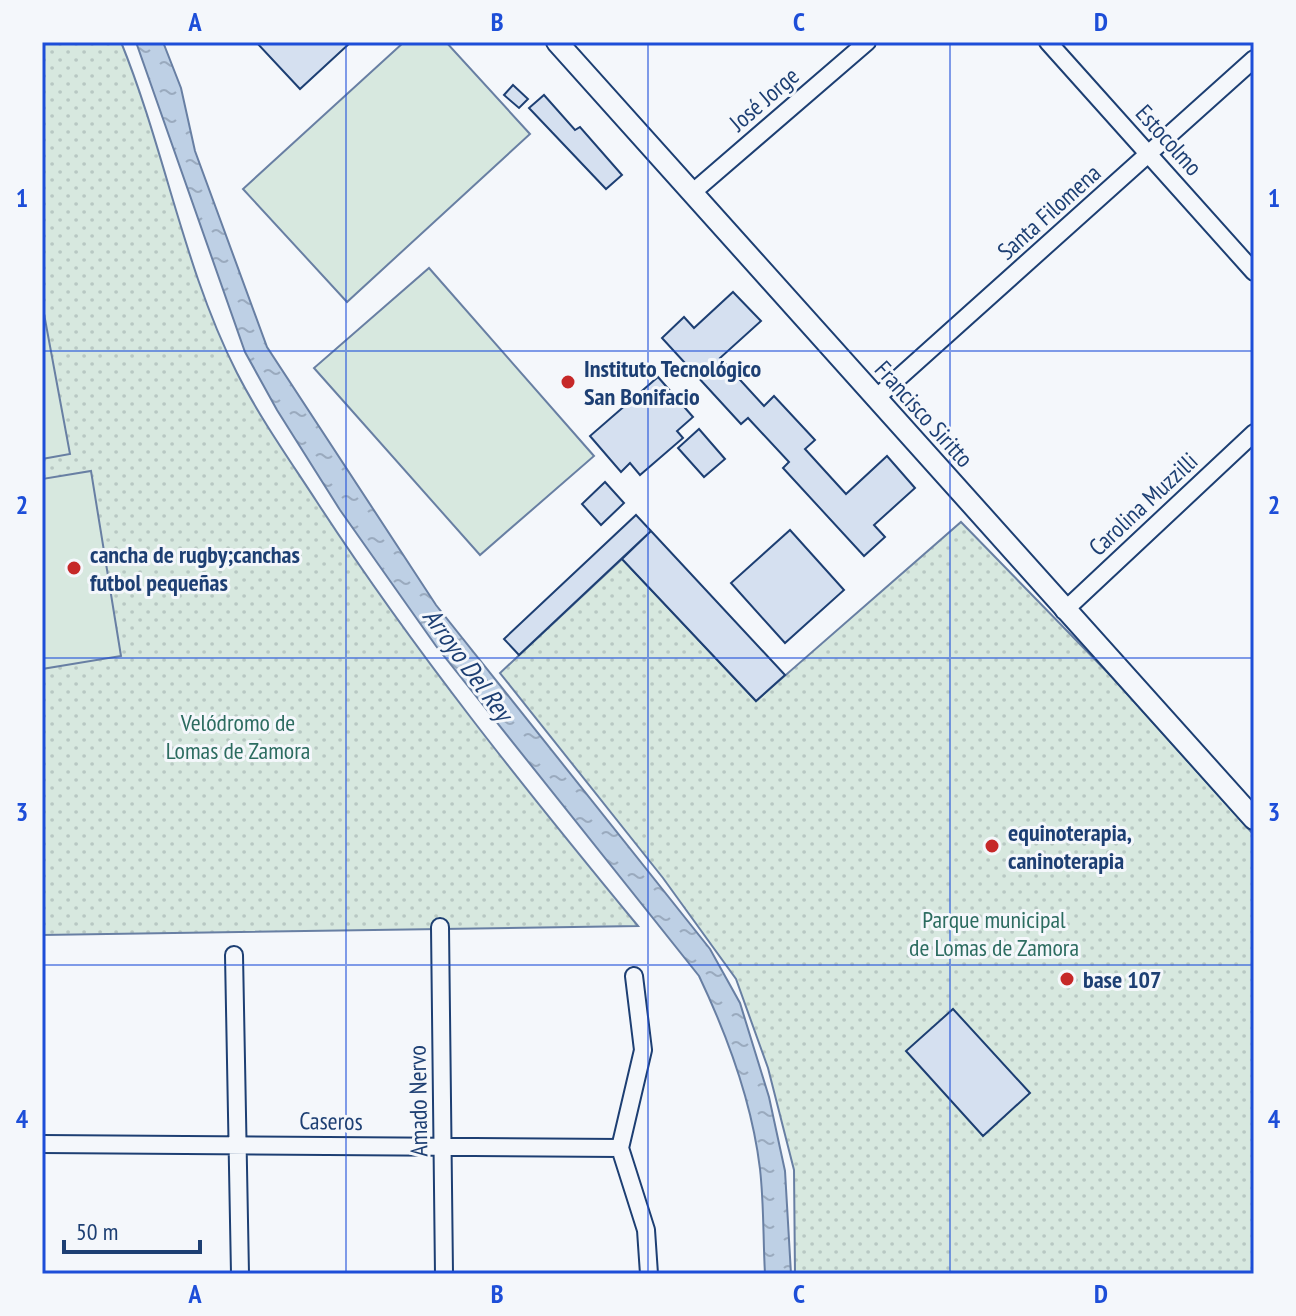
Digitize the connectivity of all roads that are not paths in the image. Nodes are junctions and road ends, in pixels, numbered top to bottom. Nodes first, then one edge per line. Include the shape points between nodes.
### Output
1 (557, 42) edge
2 (867, 42) edge
3 (1048, 42) edge
4 (1254, 59) edge
5 (1150, 154) junction
6 (693, 192) junction
7 (1254, 272) edge
8 (875, 399) junction
9 (1254, 433) edge
10 (1064, 611) junction
11 (1254, 819) edge
12 (440, 927) dead end
13 (234, 955) dead end
14 (634, 976) dead end
15 (42, 1144) edge
16 (240, 1144) junction
17 (443, 1146) junction
18 (620, 1148) junction
19 (240, 1274) edge
20 (444, 1274) edge
21 (649, 1274) edge

1 - 6 street, Francisco Siritto
2 - 6 street, José Jorge
3 - 5 street, Estocolmo
4 - 5 street, Santa Filomena
5 - 7 street, Estocolmo
5 - 8 street, Santa Filomena
6 - 8 street, Francisco Siritto
8 - 10 street, Francisco Siritto
9 - 10 street, Carolina Muzzilli
10 - 11 street, Francisco Siritto
12 - 17 street, Amado Nervo
13 - 16 street
14 - 18 street via 643,1050
15 - 16 street, Caseros
16 - 17 street, Caseros
16 - 19 street
17 - 18 street, Caseros
17 - 20 street, Amado Nervo
18 - 21 street via 646,1230

